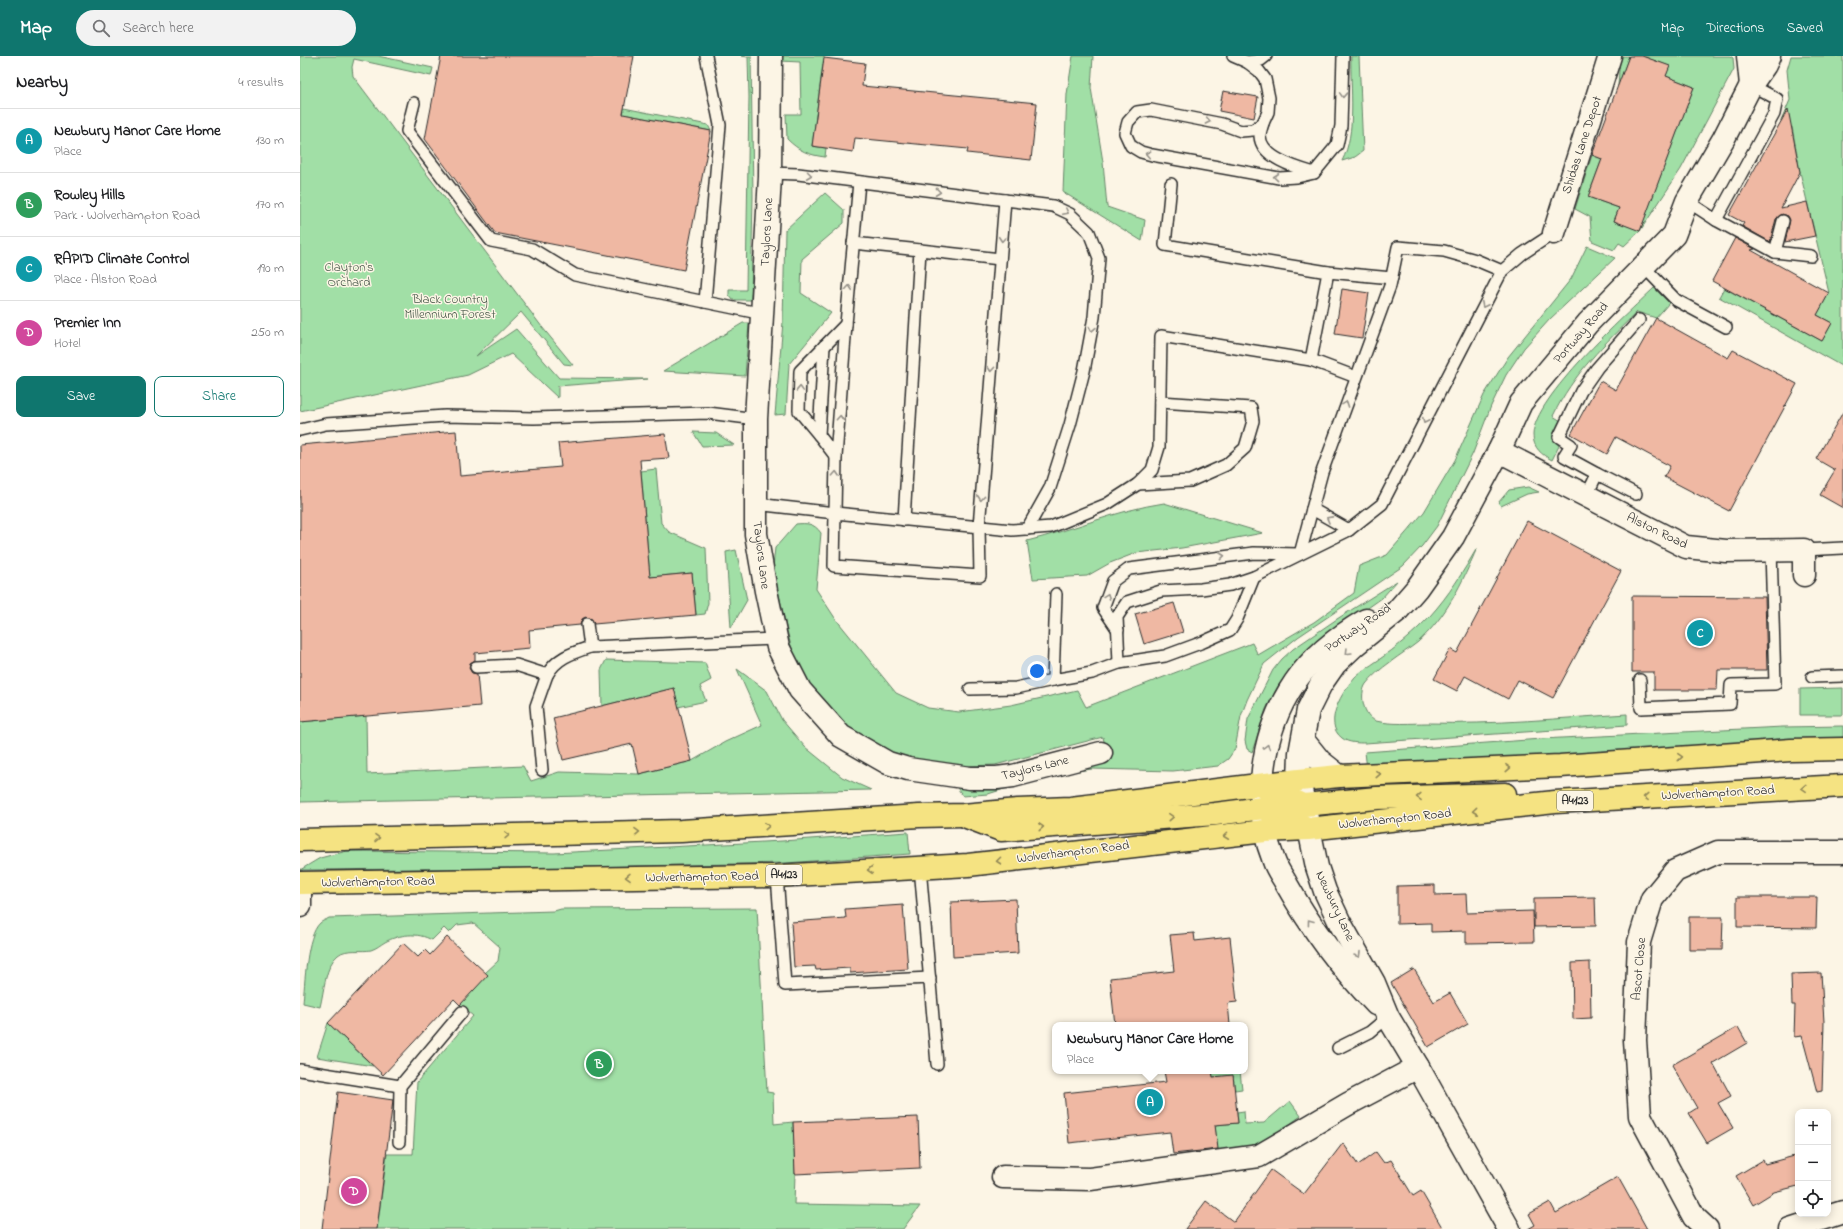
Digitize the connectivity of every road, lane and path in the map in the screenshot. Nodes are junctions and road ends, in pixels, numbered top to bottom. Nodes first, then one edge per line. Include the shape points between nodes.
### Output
1 (706, 56) edge
2 (770, 56) edge
3 (1233, 56) edge
4 (1266, 56) edge
5 (1343, 56) edge
6 (1610, 56) edge
7 (1748, 56) edge
8 (1769, 56) edge
9 (1247, 62) junction
10 (1751, 85) junction
11 (414, 103) dead end
12 (1263, 123) junction
13 (770, 173) junction
14 (1314, 173) junction
15 (859, 182) junction
16 (1171, 184) dead end
17 (1005, 200) junction
18 (1687, 201) junction
19 (1716, 220) junction
20 (1783, 221) dead end
21 (1554, 233) joint
22 (853, 243) junction
23 (920, 250) junction
24 (1775, 252) junction
25 (1811, 256) dead end
26 (1000, 259) junction
27 (1643, 266) junction
28 (1502, 270) junction
29 (1328, 272) junction
30 (1392, 278) junction
31 (705, 302) junction
32 (763, 314) junction
33 (1640, 320) dead end
34 (846, 324) junction
35 (1726, 326) dead end
36 (824, 346) junction
37 (1311, 360) junction
38 (1356, 377) junction
39 (1160, 402) junction
40 (756, 419) junction
41 (300, 430) edge
42 (819, 435) junction
43 (1499, 451) junction
44 (836, 457) junction
45 (1597, 474) junction
46 (1138, 484) junction
47 (1636, 494) dead end
48 (1587, 495) junction
49 (756, 504) junction
50 (1312, 509) junction
51 (835, 513) junction
52 (904, 520) junction
53 (979, 527) junction
54 (1027, 529) junction
55 (1349, 530) junction
56 (1843, 548) edge
57 (1771, 550) junction
58 (1804, 550) junction
59 (1300, 554) junction
60 (1804, 575) dead end
61 (1254, 577) junction
62 (1417, 588) junction
63 (1056, 594) dead end
64 (587, 624) dead end
65 (1118, 630) junction
66 (776, 639) junction
67 (590, 647) junction
68 (1118, 663) junction
69 (476, 667) dead end
70 (547, 675) junction
71 (1843, 676) edge
72 (1812, 677) dead end
73 (1053, 680) junction
74 (1640, 680) dead end
75 (970, 689) dead end
76 (1303, 740) junction
77 (1843, 750) edge
78 (1101, 752) dead end
79 (542, 770) dead end
80 (1339, 776) junction
81 (1299, 780) junction
82 (1261, 786) junction
83 (1843, 786) edge
84 (1555, 802) junction
85 (1304, 805) junction
86 (1263, 808) junction
87 (963, 815) junction
88 (1308, 829) junction
89 (1265, 831) junction
90 (338, 839) junction
91 (300, 840) edge
92 (1843, 852) edge
93 (300, 853) edge
94 (920, 867) junction
95 (777, 876) junction
96 (300, 883) edge
97 (300, 906) edge
98 (930, 978) junction
99 (462, 1012) dead end
100 (1388, 1018) junction
101 (1338, 1048) dead end
102 (937, 1064) dead end
103 (1418, 1067) junction
104 (300, 1070) edge
105 (400, 1086) junction
106 (399, 1142) dead end
107 (1003, 1177) dead end
108 (1843, 1212) edge
109 (1509, 1229) edge
110 (1707, 1229) edge
111 (1790, 1229) edge

1 - 31 lane via 720,125
2 - 13 street, Taylors Lane
3 - 9 lane
4 - 9 lane via 1261,60
5 -> 14 lane via 1341,126 1337,145
6 - 21 street, Shidas Lane Depot
7 - 10 street
8 - 10 street, Portway Road via 1766,65
9 - 12 lane via 1265,79 1269,98 1268,112
10 - 18 street, Portway Road
10 - 19 lane via 1777,99 1774,114
11 - 31 lane via 407,131 491,241 532,249 575,275
12 - 14 lane via 1260,136 1273,157 1295,168
14 -> 12 lane via 1279,178 1152,155 1131,146 1126,133 1128,122 1137,112 1151,110 1222,124 1241,131 1253,130
13 -> 15 lane
13 - 32 street, Taylors Lane
15 -> 17 lane
15 - 22 lane
16 - 29 lane via 1165,245
17 -> 26 lane
17 -> 54 lane via 1052,206 1070,214 1088,232 1099,258 1094,317 1070,425 1050,488
18 - 19 lane
18 - 27 street, Portway Road via 1674,235
19 - 24 lane
20 - 24 lane
21 - 28 lane
22 - 23 lane
34 -> 22 lane
23 - 26 lane
23 - 52 lane
24 - 25 lane
26 -> 53 lane
27 - 35 lane via 1676,300
27 - 43 street, Portway Road via 1588,323 1521,403
28 - 30 lane via 1444,251 1398,247
28 -> 55 lane via 1382,504
29 - 30 lane
29 - 37 lane
30 - 38 lane
31 - 32 lane
32 - 40 street, Taylors Lane
33 - 45 lane via 1597,368 1581,391 1559,437 1571,445 1564,456
34 - 36 lane
44 -> 34 lane
36 - 42 lane
42 -> 36 lane via 799,411 800,371
37 - 38 lane
37 - 39 lane via 1161,336
50 -> 38 lane via 1322,472
39 - 46 lane via 1159,447 1152,470
39 - 46 lane via 1252,408 1253,421 1245,448 1226,466 1190,481
40 - 41 lane via 708,413 534,418 445,416 326,424
40 - 49 street, Taylors Lane
42 - 44 lane
43 - 48 street, Alston Road
43 - 62 street, Portway Road via 1453,537
51 -> 44 lane
45 - 47 lane
45 - 48 lane
46 - 54 lane via 1107,504 1051,527
48 - 57 street, Alston Road via 1686,547 1726,551
49 - 51 lane
49 - 66 street, Taylors Lane via 756,534
55 -> 50 lane
50 - 59 lane
51 - 52 lane
51 - 53 lane via 834,566 980,576
52 - 53 lane
53 - 54 lane
55 - 59 lane
56 - 58 lane
57 - 58 street, Alston Road
57 - 74 lane via 1775,684 1731,685 1730,704 1641,708
58 - 60 street
59 - 61 lane
65 -> 59 lane via 1103,608 1113,581 1129,569 1254,553
61 - 65 lane via 1230,585 1161,591 1127,602 1117,617
61 - 68 lane via 1230,630 1165,656
62 -> 76 street, Portway Road via 1397,612 1335,664 1308,710
82 -> 62 street, Portway Road via 1266,751 1275,720 1295,682 1316,657 1336,640
63 - 73 lane
64 - 67 lane
65 - 68 lane
66 - 67 lane
66 - 78 street, Taylors Lane via 800,690 841,736 888,763 918,772 970,778 997,778
67 - 70 lane via 570,653 552,666
68 - 73 lane via 1092,673
69 - 70 lane via 516,665
70 - 79 lane via 536,706
71 - 72 lane
73 - 75 lane via 1016,688
76 - 80 street via 1320,761
76 - 81 street, Newbury Lane
80 -> 77 highway via 1560,766 1791,750
80 - 81 highway
81 - 82 highway
81 - 85 street, Newbury Lane
82 - 85 highway
82 - 86 street, Portway Road
82 - 87 highway via 1071,808
83 -> 84 highway, Wolverhampton Road / A4123
84 -> 85 highway via 1514,794 1376,798
84 -> 88 highway, Wolverhampton Road / A4123
85 - 88 street, Newbury Lane
87 -> 86 highway via 1001,830
86 - 88 highway
86 - 89 street, Portway Road
90 -> 87 highway via 681,831
88 - 89 highway, Wolverhampton Road / A4123
88 -> 100 street, Newbury Lane via 1325,891 1374,983
89 -> 94 highway, Wolverhampton Road / A4123 via 968,865
100 -> 89 street, Newbury Lane via 1356,982 1300,908 1274,862
90 - 91 highway
90 - 93 highway
92 - 110 street, Ascot Close via 1718,852 1675,871 1652,899 1639,942 1634,1040 1640,1116 1694,1217
94 -> 95 highway, Wolverhampton Road / A4123
94 - 98 lane
95 -> 96 highway, Wolverhampton Road / A4123
95 - 98 lane via 785,985
96 - 97 street
98 - 102 lane
99 - 105 lane
100 - 101 lane via 1370,1032
100 - 103 street, Newbury Lane
103 - 107 street via 1259,1156 1090,1179
103 - 109 street, Newbury Lane
104 - 105 lane
105 - 106 lane
108 - 111 street

